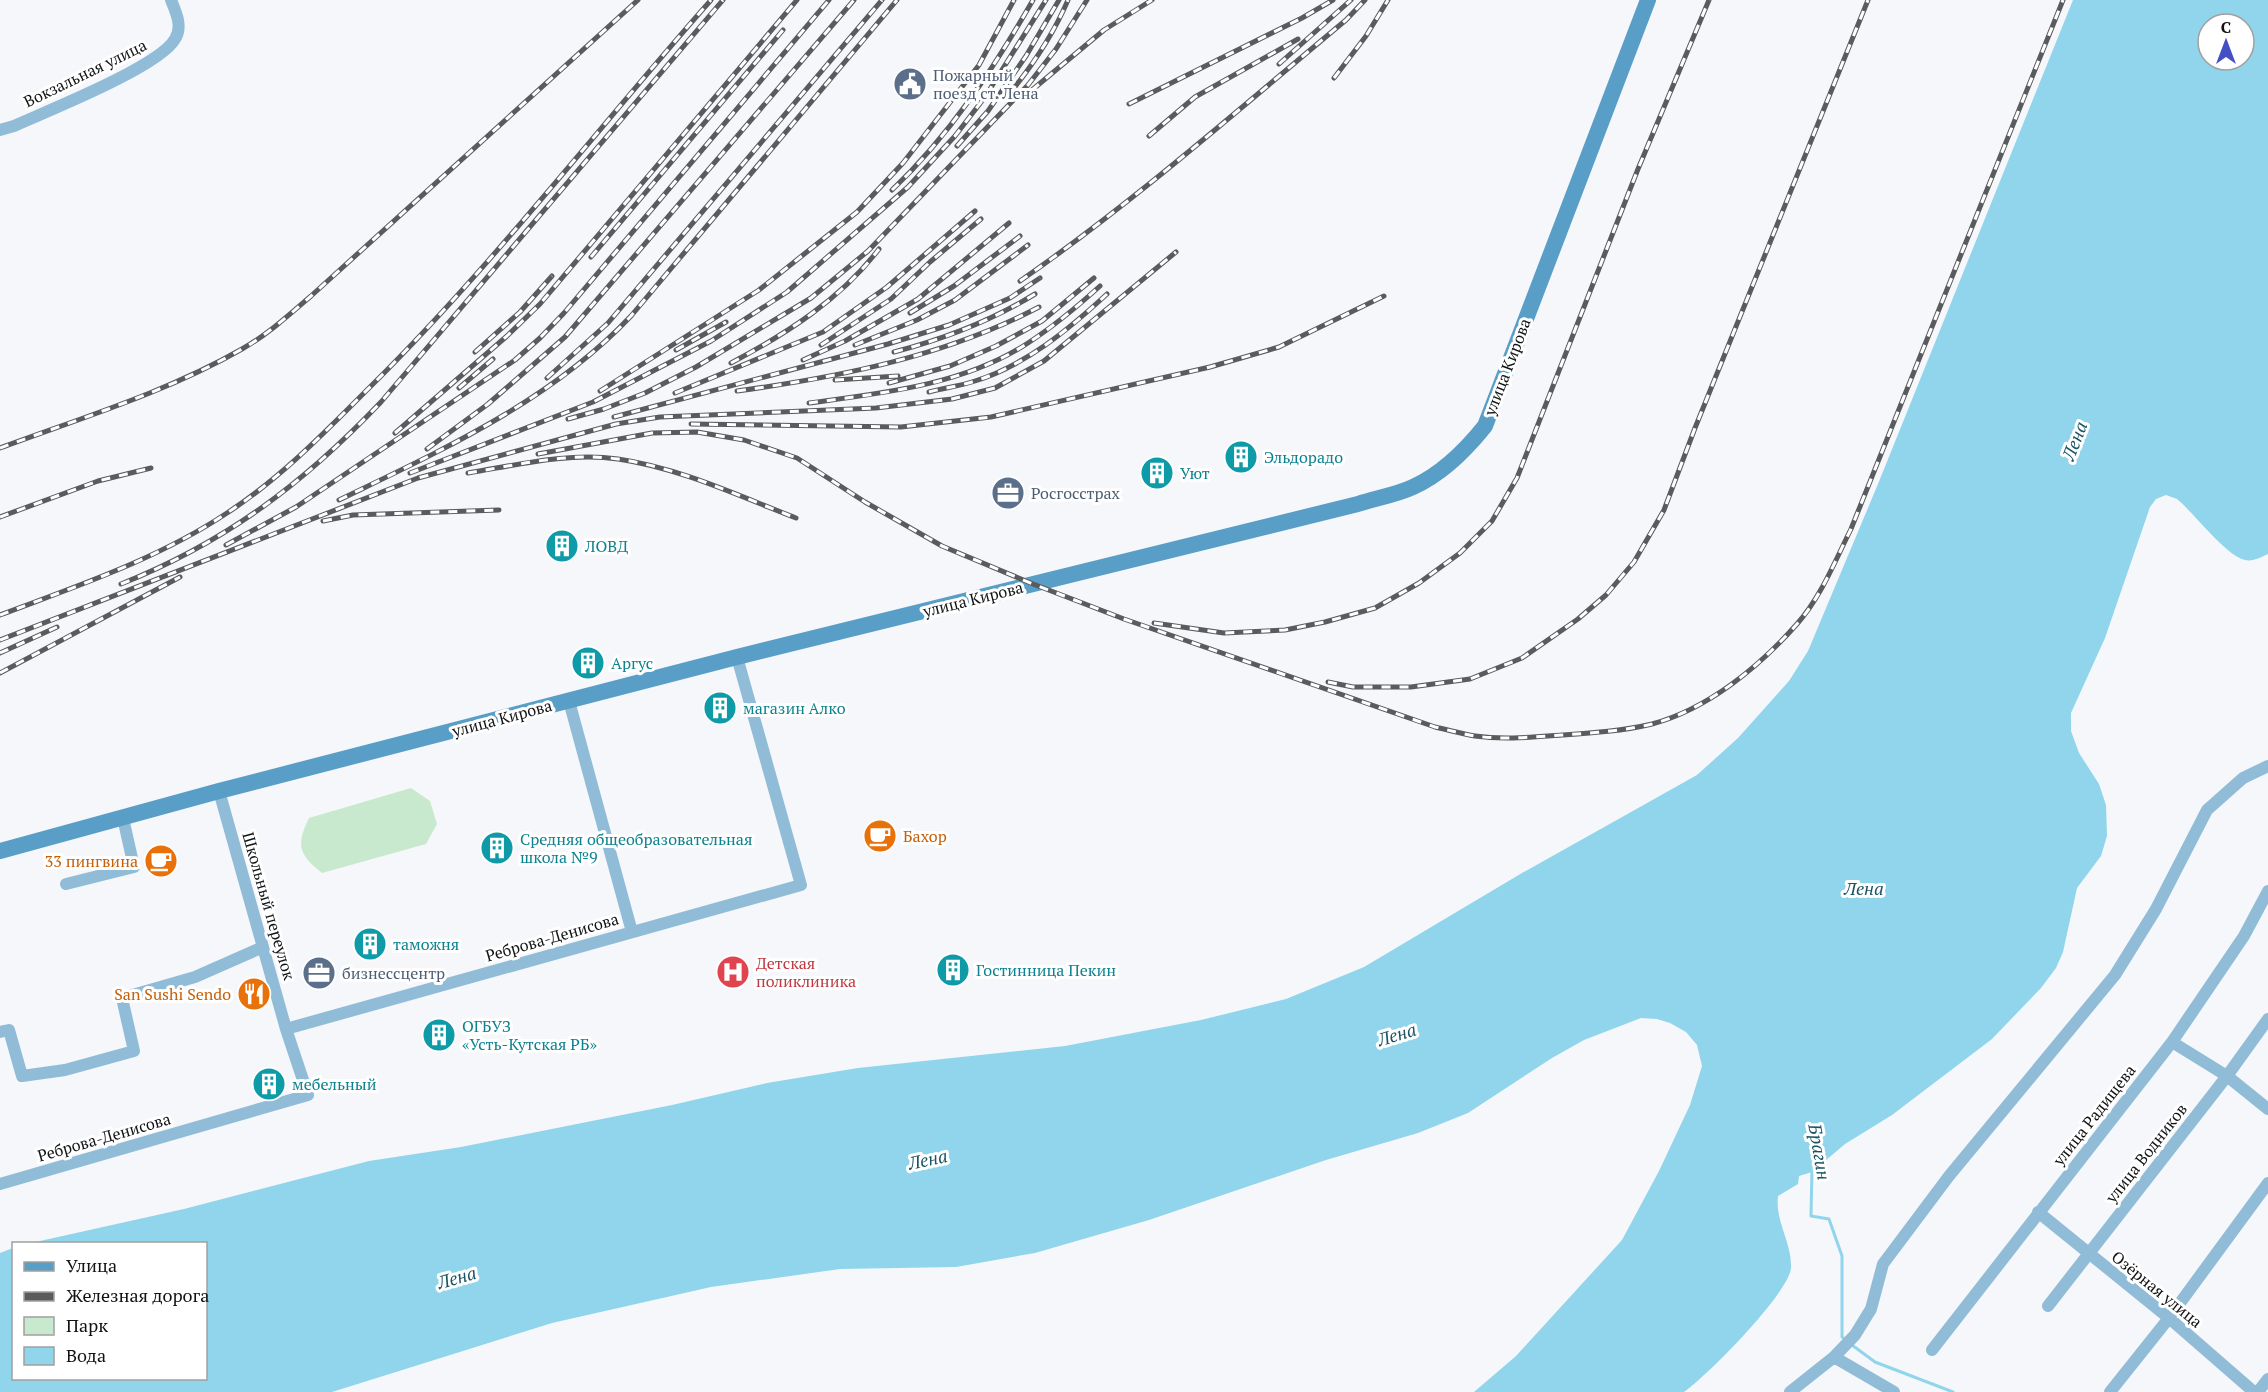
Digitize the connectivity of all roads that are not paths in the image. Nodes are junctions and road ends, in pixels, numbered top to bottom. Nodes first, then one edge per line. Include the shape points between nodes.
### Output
1 (171, 0) edge
2 (1648, 0) edge
3 (0, 130) edge
4 (737, 657) junction
5 (569, 701) junction
6 (2268, 766) edge
7 (219, 791) junction
8 (123, 818) junction
9 (0, 851) edge
10 (66, 884) dead end
11 (2268, 891) edge
12 (632, 932) junction
13 (263, 947) junction
14 (2268, 1019) edge
15 (286, 1029) junction
16 (0, 1032) edge
17 (2172, 1042) junction
18 (2228, 1076) junction
19 (2268, 1109) edge
20 (2268, 1183) edge
21 (0, 1184) edge
22 (2038, 1212) junction
23 (2088, 1254) junction
24 (2048, 1306) dead end
25 (2169, 1318) junction
26 (1932, 1350) dead end
27 (1837, 1354) junction
28 (2268, 1379) edge
29 (1790, 1392) edge
30 (1894, 1392) edge
31 (2110, 1392) edge
32 (2256, 1392) edge

1 - 3 street, Вокзальная улица via 179,18 176,38 163,53 118,78
2 - 4 main road, улица Кирова via 1485,426 1441,471 1412,488 1358,504
4 - 5 main road, улица Кирова
4 - 12 street, Реброва-Денисова via 801,885
5 - 7 main road, улица Кирова
5 - 12 street
6 - 27 street via 2243,778 2207,810 2156,909 2115,975 1956,1167 1883,1264 1871,1309
7 - 8 main road, улица Кирова
7 - 13 street, Школьный переулок
8 - 9 main road, улица Кирова
8 - 10 street via 134,867
11 - 17 street, улица Радищева via 2244,936
12 - 15 street, Реброва-Денисова
13 - 15 street, Школьный переулок
13 - 16 street via 195,977 122,998 134,1051 65,1070 22,1076 9,1030
14 - 18 street, улица Водников
15 - 21 street, Реброва-Денисова via 308,1095
17 - 18 street
17 - 22 street, улица Радищева
18 - 19 street
18 - 23 street, улица Водников
20 - 25 street
22 - 23 street, Озёрная улица
22 - 26 street, улица Радищева
23 - 24 street, улица Водников
23 - 25 street, Озёрная улица
25 - 31 street
25 - 32 street, Озёрная улица
27 - 29 street
27 - 30 street
28 - 32 street

